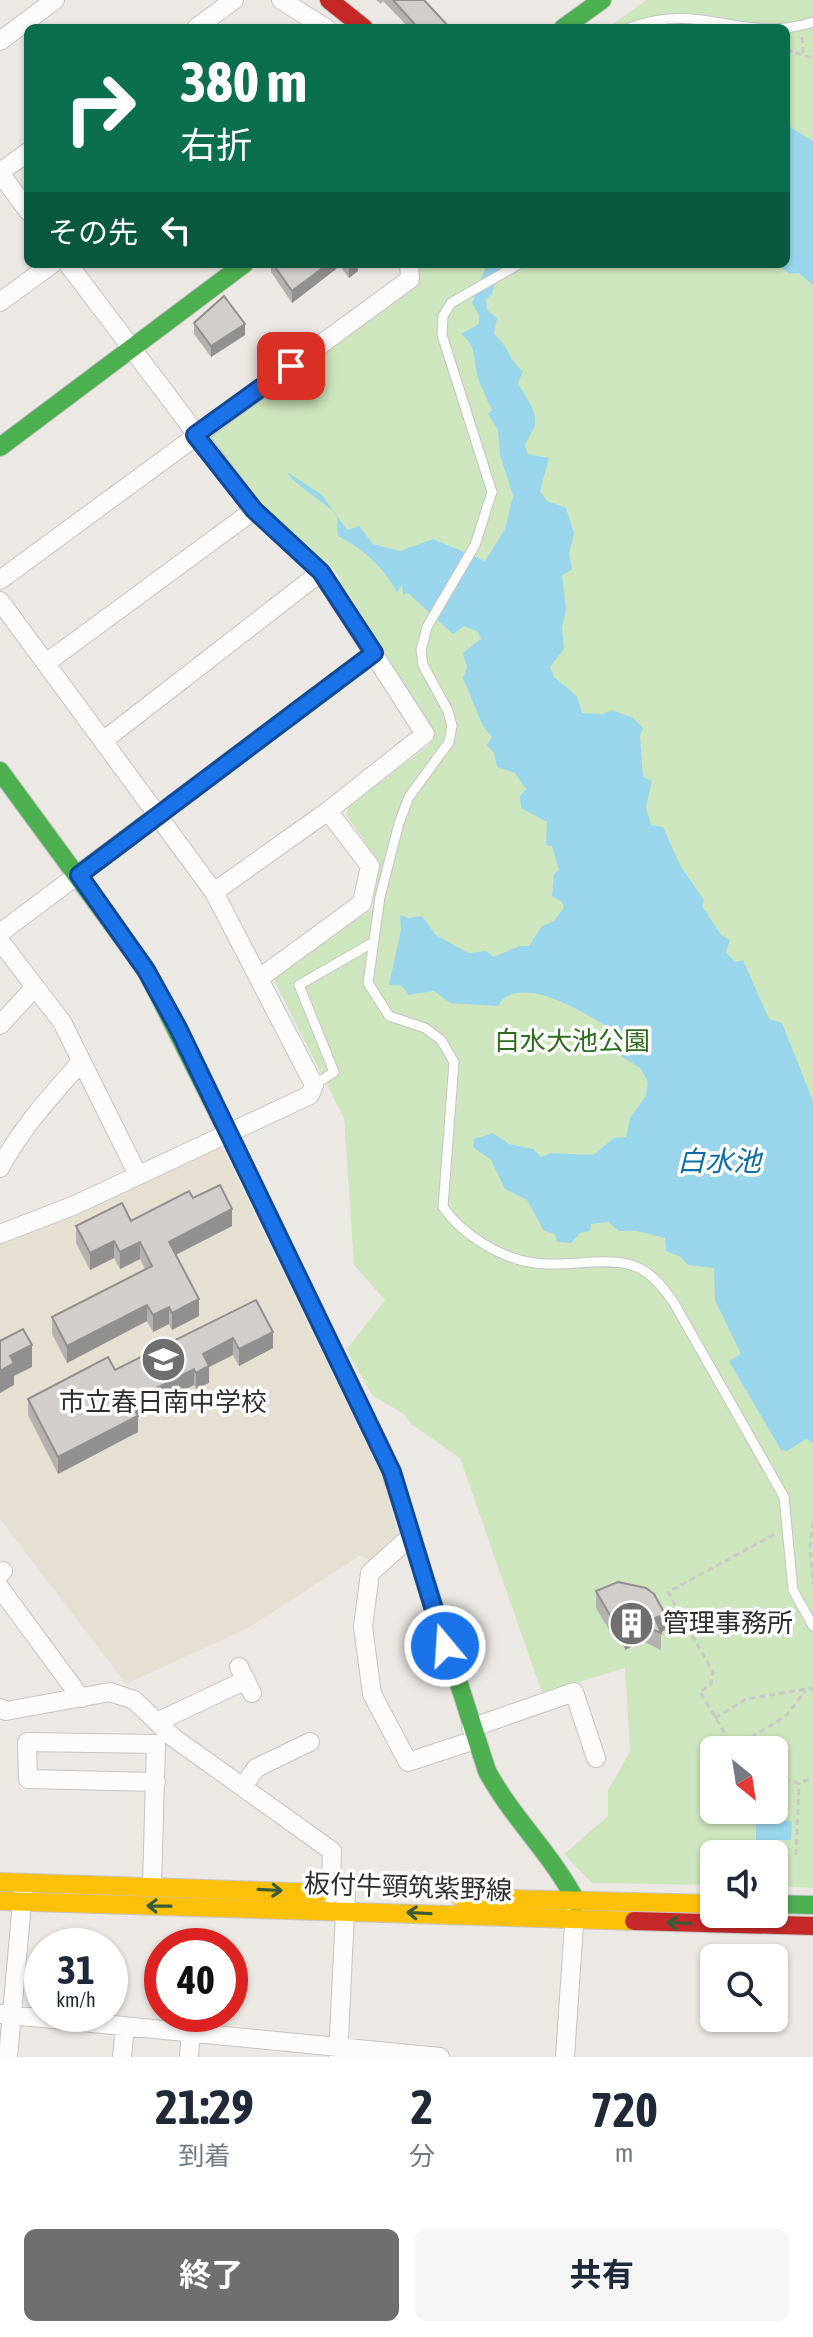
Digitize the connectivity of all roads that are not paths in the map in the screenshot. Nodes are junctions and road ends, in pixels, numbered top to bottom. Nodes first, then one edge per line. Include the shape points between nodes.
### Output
1 (55, 0) edge
2 (234, 0) edge
3 (281, 0) edge
4 (329, 0) edge
5 (602, 0) edge
6 (667, 6) dead end
7 (710, 10) dead end
8 (813, 22) edge
9 (201, 24) edge
10 (320, 24) edge
11 (359, 24) edge
12 (569, 24) edge
13 (636, 24) edge
14 (762, 24) edge
15 (790, 25) edge
16 (0, 41) edge
17 (24, 155) edge
18 (0, 173) edge
19 (24, 206) edge
20 (47, 268) edge
21 (71, 268) edge
22 (239, 268) edge
23 (409, 268) edge
24 (512, 268) edge
25 (0, 302) edge
26 (130, 349) junction
27 (195, 435) junction
28 (0, 447) edge
29 (254, 510) junction
30 (321, 572) junction
31 (0, 580) edge
32 (0, 601) edge
33 (374, 653) junction
34 (46, 663) junction
35 (103, 741) junction
36 (0, 771) edge
37 (328, 811) junction
38 (158, 816) junction
39 (79, 875) junction
40 (214, 892) junction
41 (0, 933) edge
42 (0, 941) edge
43 (372, 943) junction
44 (261, 977) junction
45 (35, 987) junction
46 (0, 1025) edge
47 (80, 1063) junction
48 (314, 1085) junction
49 (228, 1133) junction
50 (0, 1168) edge
51 (137, 1173) junction
52 (0, 1234) edge
53 (410, 1537) junction
54 (1, 1577) edge
55 (813, 1626) edge
56 (246, 1680) dead end
57 (81, 1698) junction
58 (0, 1708) edge
59 (157, 1722) junction
60 (473, 1734) junction
61 (310, 1742) dead end
62 (596, 1758) dead end
63 (156, 1782) junction
64 (243, 1787) junction
65 (0, 1882) edge
66 (152, 1885) junction
67 (23, 1892) junction
68 (341, 1899) junction
69 (0, 1901) edge
70 (788, 1904) edge
71 (700, 1905) edge
72 (813, 1905) edge
73 (575, 1912) junction
74 (813, 1926) edge
75 (6, 2014) edge
76 (128, 2026) edge
77 (124, 2032) edge
78 (191, 2033) junction
79 (267, 2049) edge
80 (339, 2052) edge
81 (8, 2057) edge
82 (122, 2057) edge
83 (189, 2057) edge
84 (437, 2057) edge
85 (565, 2057) edge

1 - 16 street
2 - 9 street
3 - 10 street
4 - 11 main road
5 - 12 main road
6 - 13 lane
7 - 14 lane
8 - 15 lane
17 - 18 street
18 - 19 street
20 - 25 street
21 - 26 street
22 - 26 main road
23 - 27 street via 410,279
24 - 43 lane via 451,303 443,316 442,335 492,492 475,545 427,627 423,665 452,726 449,742 409,797 399,823
26 - 27 street
26 - 28 main road
27 - 29 street
27 - 31 street
29 - 30 street
29 - 34 street
30 - 33 street
30 - 35 street
32 - 34 street
33 - 37 street via 425,734
33 - 38 street
34 - 35 street
35 - 38 street
36 - 39 main road
37 - 40 street
37 - 44 street via 370,866 362,903
38 - 39 street
38 - 40 street
39 - 41 street
39 - 49 main road via 146,970
40 - 44 street
42 - 45 street
43 - 48 lane via 299,985 334,1072
43 - 55 lane via 368,983 373,995 389,1016 425,1028 441,1040 454,1062 443,1207 453,1222 484,1245 533,1263 628,1264 660,1284 784,1497 793,1590
44 - 48 street
45 - 46 street
45 - 47 street via 62,1022
47 - 50 street via 46,1098
47 - 51 street
48 - 49 street via 310,1095
49 - 51 street
49 - 53 main road via 392,1472
51 - 52 street via 75,1205
53 - 60 main road
53 - 60 street via 370,1573 363,1627 372,1694 408,1762
54 - 57 street
56 - 59 street
57 - 58 street
57 - 59 street via 110,1692 134,1700
59 - 64 street
60 - 62 street via 574,1692
60 - 73 main road via 498,1796 565,1876
61 - 64 street via 292,1758 256,1768
63 - 63 street via 156,1744 27,1742 28,1779
63 - 66 street
64 - 68 street via 332,1851
65 - 67 main road, 板付牛頸筑紫野線
66 - 67 main road, 板付牛頸筑紫野線
66 -> 68 main road, 板付牛頸筑紫野線
68 -> 67 main road, 板付牛頸筑紫野線
67 - 69 main road, 板付牛頸筑紫野線
67 - 75 street
68 - 73 main road, 板付牛頸筑紫野線
68 - 80 street
70 - 72 main road
71 - 73 main road, 板付牛頸筑紫野線
74 -> 73 main road, 板付牛頸筑紫野線
73 - 85 street
75 - 81 street
76 - 78 street
77 - 82 street
78 - 79 street
78 - 83 street
79 - 80 street
80 - 84 street

